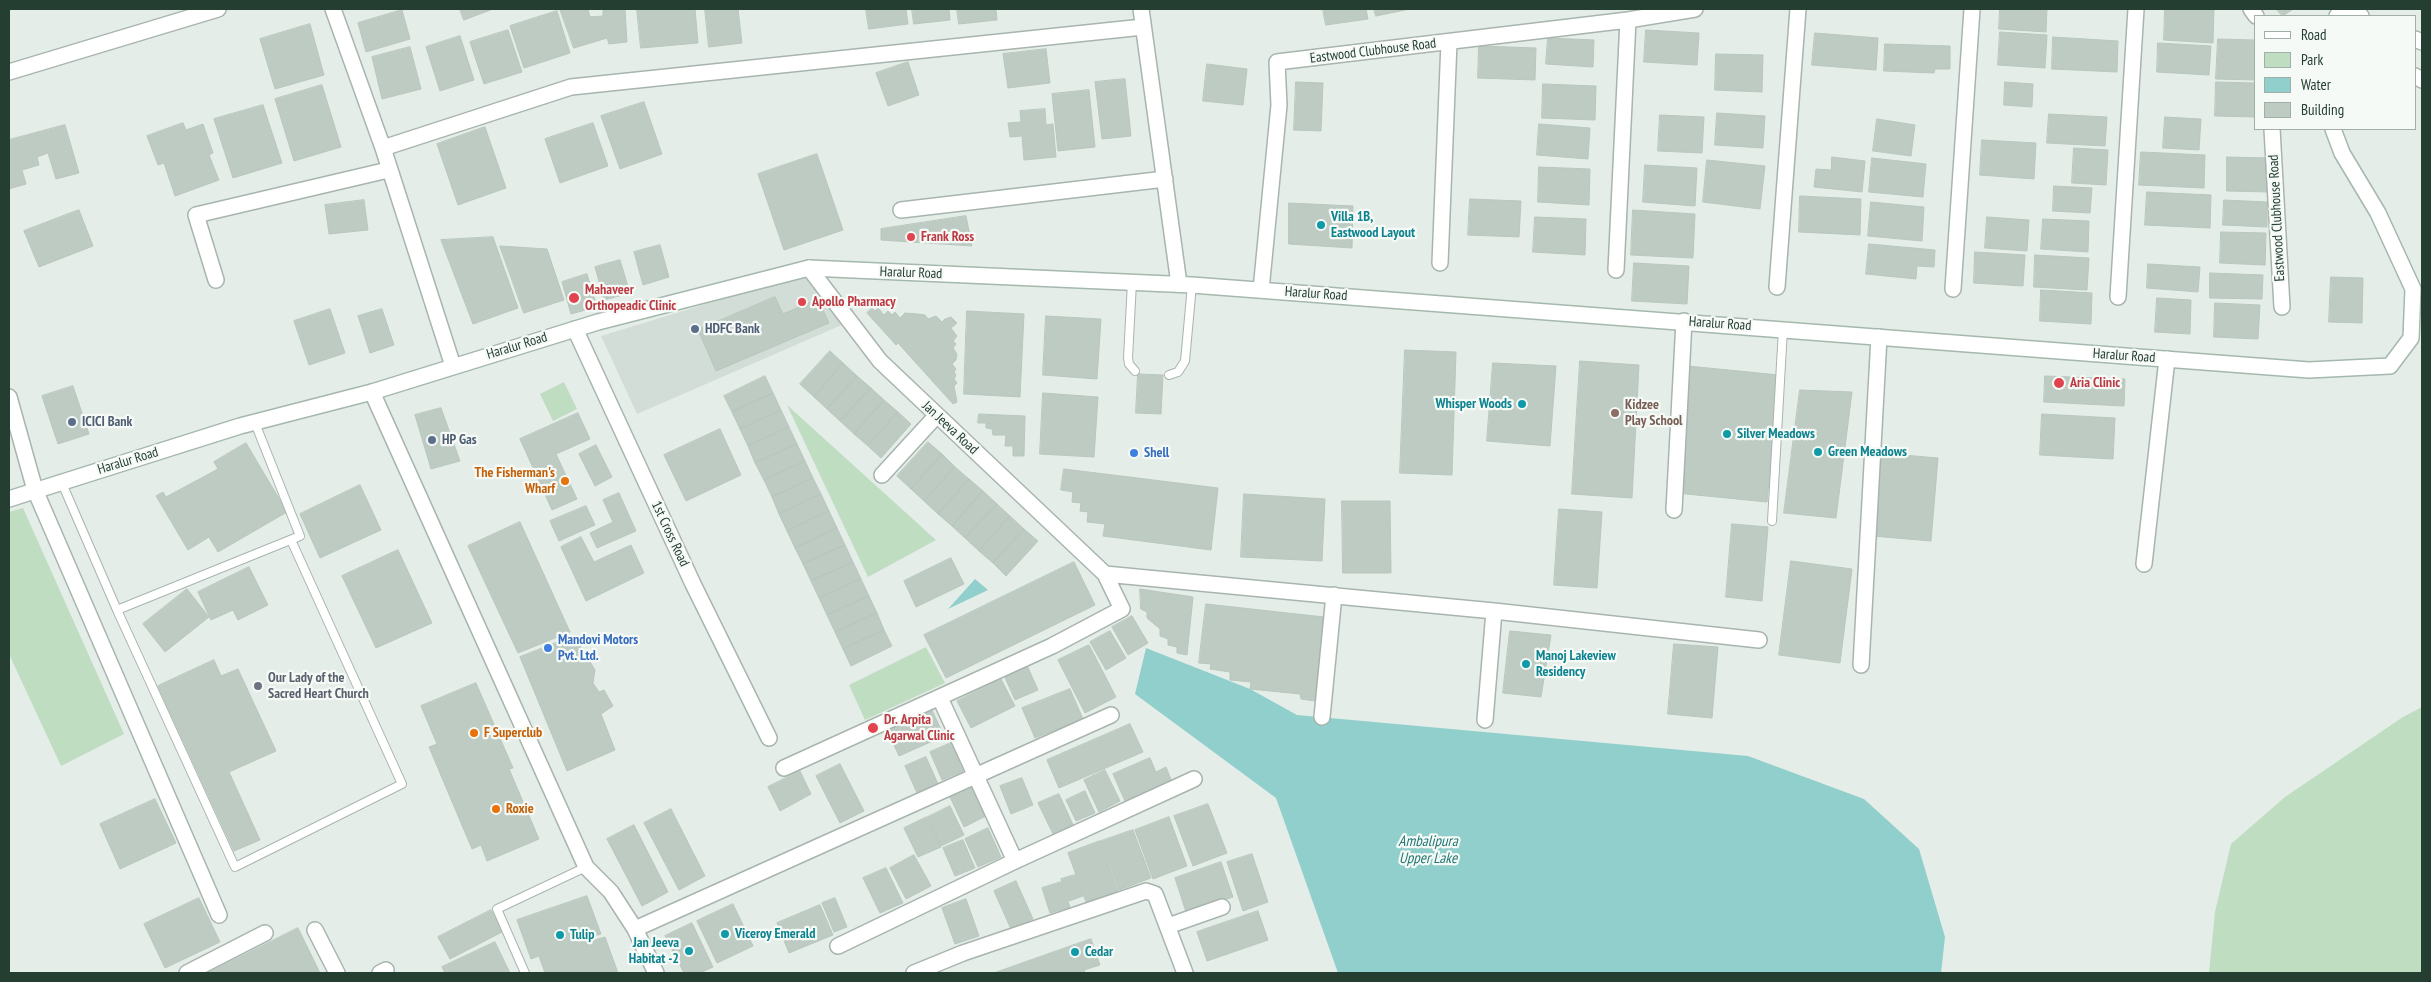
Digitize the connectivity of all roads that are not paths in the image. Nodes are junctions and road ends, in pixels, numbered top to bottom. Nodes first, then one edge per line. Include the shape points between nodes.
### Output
1 (218, 9) edge
2 (333, 9) edge
3 (1141, 9) edge
4 (1695, 9) edge
5 (1798, 9) edge
6 (1972, 9) edge
7 (2136, 9) edge
8 (2342, 9) edge
9 (2358, 15) edge
10 (1628, 20) junction
11 (1143, 27) junction
12 (1449, 42) junction
13 (9, 72) edge
14 (2272, 130) edge
15 (2332, 130) edge
16 (383, 148) junction
17 (388, 170) junction
18 (1165, 180) junction
19 (901, 210) dead end
20 (1440, 263) dead end
21 (809, 268) junction
22 (1616, 270) dead end
23 (216, 280) dead end
24 (1132, 282) junction
25 (1186, 285) junction
26 (1777, 287) dead end
27 (1953, 289) dead end
28 (1261, 290) junction
29 (2118, 297) dead end
30 (2282, 307) dead end
31 (1684, 321) junction
32 (575, 329) junction
33 (1783, 329) junction
34 (1879, 337) junction
35 (2167, 359) junction
36 (453, 366) junction
37 (1136, 371) dead end
38 (1168, 375) dead end
39 (372, 392) junction
40 (9, 397) edge
41 (937, 415) junction
42 (255, 423) junction
43 (882, 475) dead end
44 (61, 481) junction
45 (35, 490) junction
46 (9, 499) edge
47 (1674, 510) dead end
48 (1772, 520) dead end
49 (291, 540) junction
50 (2144, 564) dead end
51 (1105, 574) junction
52 (1334, 595) junction
53 (117, 610) junction
54 (1494, 611) junction
55 (1759, 640) dead end
56 (1861, 665) dead end
57 (940, 698) junction
58 (1111, 715) dead end
59 (1322, 718) dead end
60 (1485, 720) dead end
61 (769, 738) dead end
62 (784, 768) dead end
63 (975, 774) junction
64 (1194, 779) dead end
65 (1015, 861) junction
66 (586, 867) junction
67 (1222, 907) dead end
68 (219, 915) dead end
69 (1168, 926) junction
70 (634, 929) junction
71 (315, 930) dead end
72 (265, 932) dead end
73 (838, 946) dead end
74 (187, 973) edge
75 (337, 973) edge
76 (525, 973) edge
77 (656, 973) edge
78 (914, 973) edge
79 (1186, 973) edge

1 - 13 street
2 - 16 street
3 - 11 street
4 - 10 street, Eastwood Clubhouse Road
5 - 26 street
6 - 27 street
7 - 29 street
8 - 9 street
10 - 12 street, Eastwood Clubhouse Road
10 - 22 street
11 - 16 street via 571,88
11 - 18 street
12 - 20 street
12 - 28 street, Eastwood Clubhouse Road via 1277,62 1279,105
14 - 30 street, Eastwood Clubhouse Road
15 - 35 street, Haralur Road via 2342,153 2378,213 2413,288 2410,338 2390,366 2309,370
16 - 17 street
17 - 23 street via 196,215
17 - 36 street
18 - 19 street
18 - 25 street
21 - 24 street, Haralur Road
21 - 32 street, Haralur Road
21 - 41 street, Jan Jeeva Road via 880,361
24 - 25 street, Haralur Road
24 - 37 lane via 1128,358
25 - 28 street, Haralur Road
25 - 38 lane via 1185,361 1178,372
28 - 31 street, Haralur Road
31 - 33 street, Haralur Road
31 - 47 street
32 - 36 street, Haralur Road
32 - 61 street, 1st Cross Road via 693,584
33 - 34 street, Haralur Road
33 - 48 lane
34 - 35 street, Haralur Road
34 - 56 street
35 - 50 street
36 - 39 street, Haralur Road
39 - 42 street, Haralur Road
39 - 66 street
40 - 45 street
41 - 43 street
41 - 51 street, Jan Jeeva Road
42 - 44 street, Haralur Road
42 - 49 lane via 300,536
44 - 45 street, Haralur Road
44 - 53 lane
45 - 46 street, Haralur Road
45 - 68 street
49 - 53 lane
49 - 53 lane via 402,784 235,867
51 - 52 street
51 - 57 street via 1122,609
52 - 54 street
52 - 59 street
54 - 55 street
54 - 60 street
57 - 62 street
57 - 63 street
58 - 63 street
63 - 65 street
63 - 70 street
64 - 65 street
65 - 73 street
66 - 70 street via 611,892
66 - 76 lane via 497,909
67 - 69 street
69 - 78 street via 1155,894 1146,891 963,953
69 - 79 street
70 - 77 street
71 - 75 street
72 - 74 street

